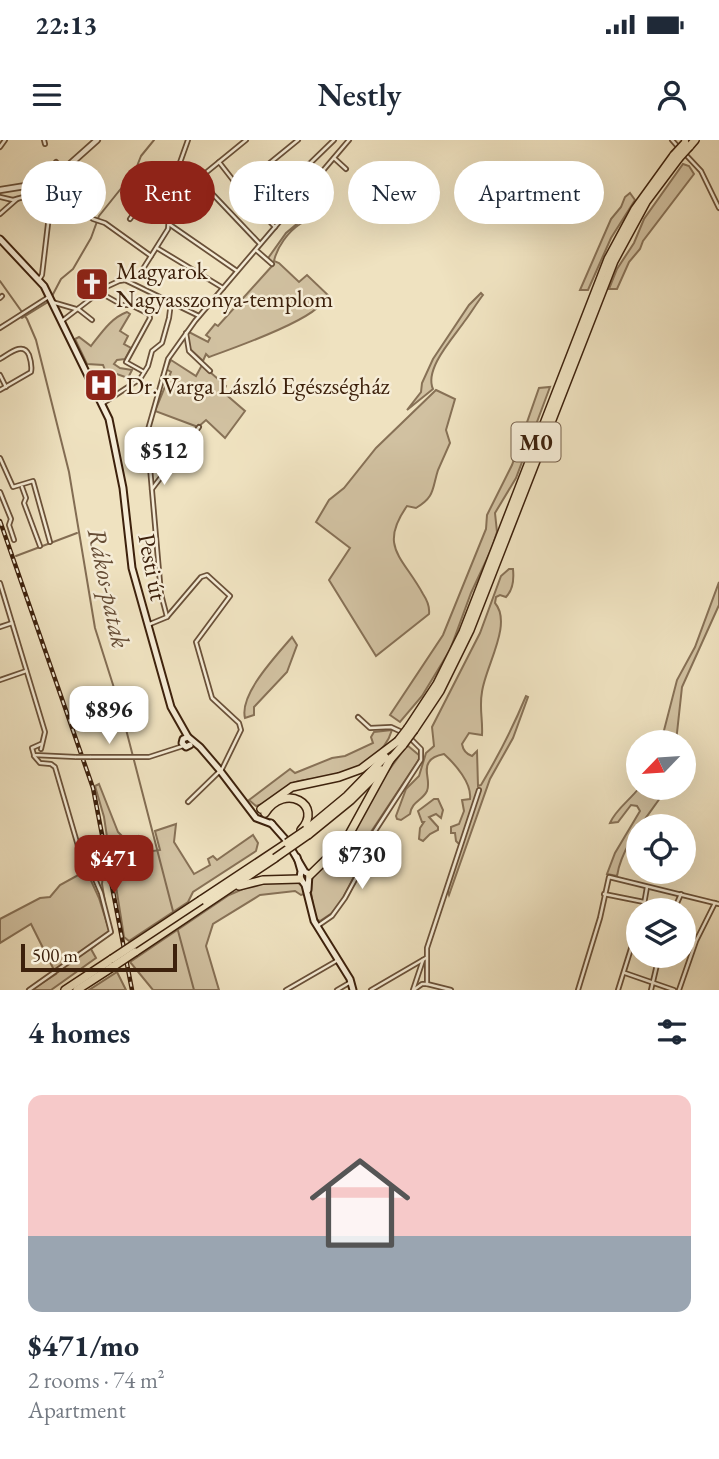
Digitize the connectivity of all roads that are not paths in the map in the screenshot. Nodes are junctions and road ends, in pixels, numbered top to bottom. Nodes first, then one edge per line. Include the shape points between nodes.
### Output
1 (5, 140) edge
2 (97, 140) edge
3 (188, 140) edge
4 (246, 140) edge
5 (298, 140) edge
6 (334, 140) edge
7 (349, 140) edge
8 (672, 140) edge
9 (689, 142) edge
10 (0, 147) edge
11 (334, 158) junction
12 (73, 161) edge
13 (180, 161) edge
14 (272, 161) edge
15 (313, 161) edge
16 (219, 162) junction
17 (215, 165) edge
18 (346, 169) dead end
19 (229, 175) edge
20 (21, 187) edge
21 (0, 190) edge
22 (0, 197) edge
23 (21, 198) edge
24 (215, 198) edge
25 (17, 199) junction
26 (719, 208) edge
27 (0, 214) edge
28 (48, 224) edge
29 (106, 224) edge
30 (169, 224) joint
31 (272, 224) edge
32 (275, 227) junction
33 (0, 239) edge
34 (260, 244) junction
35 (156, 248) junction
36 (256, 249) junction
37 (151, 256) junction
38 (272, 264) dead end
39 (237, 271) junction
40 (138, 275) junction
41 (39, 280) junction
42 (127, 281) junction
43 (135, 284) junction
44 (223, 288) junction
45 (99, 292) junction
46 (50, 299) junction
47 (171, 302) junction
48 (59, 303) junction
49 (76, 308) junction
50 (56, 310) junction
51 (150, 316) junction
52 (198, 316) junction
53 (156, 319) dead end
54 (92, 320) dead end
55 (61, 321) junction
56 (0, 328) edge
57 (186, 333) junction
58 (0, 359) edge
59 (210, 371) dead end
60 (144, 372) junction
61 (0, 375) edge
62 (6, 387) junction
63 (0, 390) edge
64 (102, 404) junction
65 (199, 427) dead end
66 (147, 433) junction
67 (188, 442) junction
68 (0, 458) edge
69 (6, 472) junction
70 (0, 478) edge
71 (22, 486) junction
72 (152, 489) junction
73 (0, 492) edge
74 (37, 495) junction
75 (26, 498) junction
76 (14, 540) dead end
77 (50, 542) dead end
78 (40, 546) dead end
79 (0, 583) edge
80 (167, 617) junction
81 (12, 623) junction
82 (147, 624) junction
83 (0, 627) edge
84 (26, 671) junction
85 (0, 680) edge
86 (358, 717) dead end
87 (187, 742) junction
88 (400, 743) junction
89 (38, 753) junction
90 (391, 758) junction
91 (220, 771) junction
92 (479, 790) dead end
93 (188, 802) dead end
94 (261, 813) junction
95 (307, 832) junction
96 (287, 843) junction
97 (273, 856) junction
98 (305, 877) junction
99 (647, 887) junction
100 (604, 894) junction
101 (681, 894) junction
102 (217, 897) junction
103 (626, 898) edge
104 (646, 898) edge
105 (679, 898) edge
106 (717, 903) edge
107 (202, 904) junction
108 (317, 926) junction
109 (424, 959) junction
110 (338, 960) junction
111 (113, 962) junction
112 (626, 968) edge
113 (656, 968) edge
114 (625, 972) junction
115 (351, 982) junction
116 (653, 982) junction
117 (427, 984) junction
118 (293, 988) edge
119 (29, 990) edge
120 (65, 990) edge
121 (77, 990) edge
122 (286, 990) edge
123 (337, 990) edge
124 (353, 990) edge
125 (371, 990) edge
126 (414, 990) edge
127 (451, 990) edge
128 (578, 990) edge
129 (618, 990) edge
130 (651, 990) edge
131 (674, 990) edge
132 (679, 990) edge

1 - 10 street
2 - 12 street
3 - 13 street
4 - 16 street
5 - 14 street
6 - 15 street
7 - 11 street
8 - 26 street via 701,172
9 - 88 highway, M0, bridge via 646,202 611,268 470,630 440,691
11 - 18 street
11 - 32 street
16 - 17 street
16 - 19 street
20 - 21 street
22 - 25 street
23 - 25 street
24 - 34 street
25 - 27 street
28 - 41 street
29 - 37 street
30 - 35 street
30 - 39 street
31 - 32 street
32 - 34 street
33 - 41 main road, Pesti út
34 - 36 street
35 - 37 street
35 - 44 street
36 - 38 street
36 - 39 street
37 - 40 street
39 - 44 street
40 - 42 street
40 - 43 street
41 - 46 main road, Pesti út
42 - 43 street
42 - 45 street
43 - 47 street
44 - 52 street
45 - 49 street
45 - 51 street
46 - 48 street
46 - 50 main road, Pesti út
46 - 56 street
47 - 52 street
47 - 60 street via 166,331
48 - 49 street
48 - 50 street
49 - 54 street
49 - 55 street
50 - 55 main road, Pesti út
51 - 53 street
51 - 60 street via 127,362
52 - 57 street
55 - 64 main road, Pesti út
57 - 59 street via 190,353
57 - 66 street via 170,355
58 - 62 street via 24,349 33,369
60 - 64 street via 135,385
61 - 62 street
62 - 63 street
64 - 82 main road, Pesti út via 114,439 131,560
65 - 67 street
66 - 67 street
66 - 72 street
67 - 72 street
68 - 69 street
69 - 70 street
69 - 71 street via 13,487
71 - 74 street via 33,481
71 - 75 street
72 - 80 street
73 - 76 street
74 - 75 street
74 - 77 street
75 - 78 street
79 - 81 street
80 - 82 street
80 - 91 street via 201,577 210,576 230,596 196,642 212,698 241,728
81 - 83 street
81 - 84 street
82 - 87 main road, Pesti út via 168,699
84 - 85 street
84 - 89 street via 44,732
86 - 108 street via 372,729 399,730 416,743 422,756 373,834 345,898 332,916
87 - 89 street, bridge via 139,758
87 - 91 main road via 204,752
88 - 90 highway, M0
88 - 94 highway via 361,769 292,787
88 - 95 highway, M0
89 - 119 street via 41,764 55,766 83,863 101,893 111,932
90 - 95 highway, M0 via 351,800
90 - 98 highway via 346,840
91 - 93 street
91 - 94 main road via 245,803
92 - 109 street
94 - 96 highway, bridge via 284,798 300,800 308,818
94 - 98 main road via 284,836
95 - 96 highway, M0, bridge
95 - 97 highway, M0, bridge
96 - 97 highway, M0
97 - 102 highway, M0
97 - 107 highway, M0
98 - 102 highway via 255,881
98 - 108 main road
99 - 100 street via 611,876
99 - 101 street
99 - 104 street
100 - 103 street
100 - 128 street
101 - 105 street
101 - 106 street
102 - 107 highway, M0
106 - 132 street via 696,941
107 - 111 highway, M0, bridge
108 - 110 main road
109 - 117 street
109 - 125 street
109 - 126 street
110 - 115 main road
110 - 118 street
111 - 120 highway, M0
111 - 121 highway, M0
112 - 114 street
113 - 116 street
114 - 116 street
114 - 129 street
115 - 123 street
115 - 124 main road
116 - 130 street
116 - 131 street
117 - 126 street
117 - 127 street
118 - 122 street

